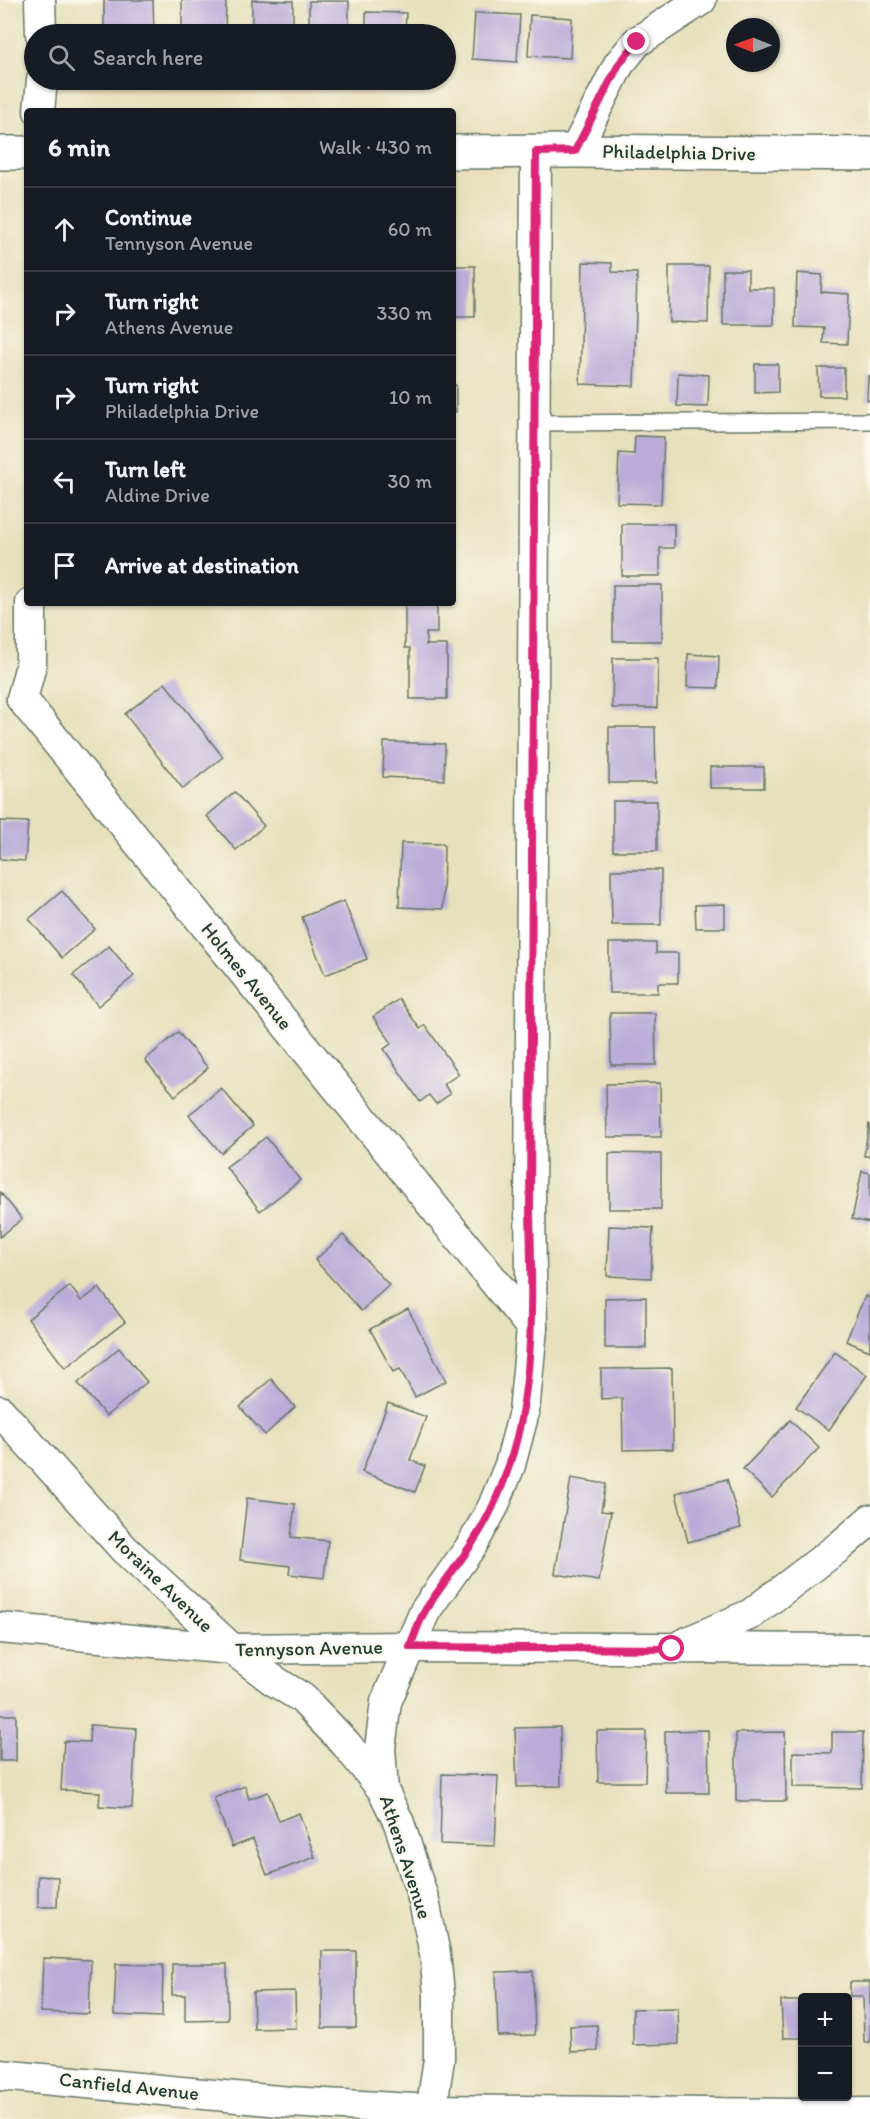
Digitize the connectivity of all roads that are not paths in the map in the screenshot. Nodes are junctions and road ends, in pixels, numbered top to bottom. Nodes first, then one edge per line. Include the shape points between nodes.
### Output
1 (40, 0) edge
2 (701, 0) edge
3 (41, 24) edge
4 (41, 90) edge
5 (39, 108) edge
6 (575, 151) junction
7 (456, 152) edge
8 (536, 152) junction
9 (0, 153) edge
10 (24, 153) edge
11 (870, 154) edge
12 (870, 421) edge
13 (535, 423) junction
14 (32, 606) edge
15 (11, 700) edge
16 (532, 1328) junction
17 (0, 1411) edge
18 (870, 1520) edge
19 (0, 1628) edge
20 (410, 1647) junction
21 (232, 1649) junction
22 (672, 1649) junction
23 (870, 1649) edge
24 (383, 1790) junction
25 (0, 2074) edge
26 (870, 2114) edge
27 (431, 2115) edge

1 - 3 street
2 - 6 street via 637,42 619,64
4 - 5 street
6 - 8 main road, Philadelphia Drive
6 - 11 main road, Philadelphia Drive
7 - 8 main road, Philadelphia Drive
8 - 13 street, Athens Avenue
9 - 10 main road
12 - 13 lane
13 - 16 street, Athens Avenue
14 - 15 street, Holmes Avenue via 31,665
15 - 16 street, Holmes Avenue
16 - 20 street, Athens Avenue via 524,1412 510,1465 493,1507 472,1545 425,1611
17 - 21 street, Moraine Avenue via 124,1549
18 - 22 street via 751,1614
19 - 21 street, Tennyson Avenue
20 - 21 street, Tennyson Avenue
20 - 22 street, Tennyson Avenue
20 - 24 street, Athens Avenue via 386,1702 380,1748
21 - 24 street, Moraine Avenue via 302,1698
22 - 23 street, Tennyson Avenue
24 - 27 street, Athens Avenue via 399,1823 424,1901 435,1954 439,2059
25 - 27 street, Canfield Avenue
26 - 27 street, Canfield Avenue

